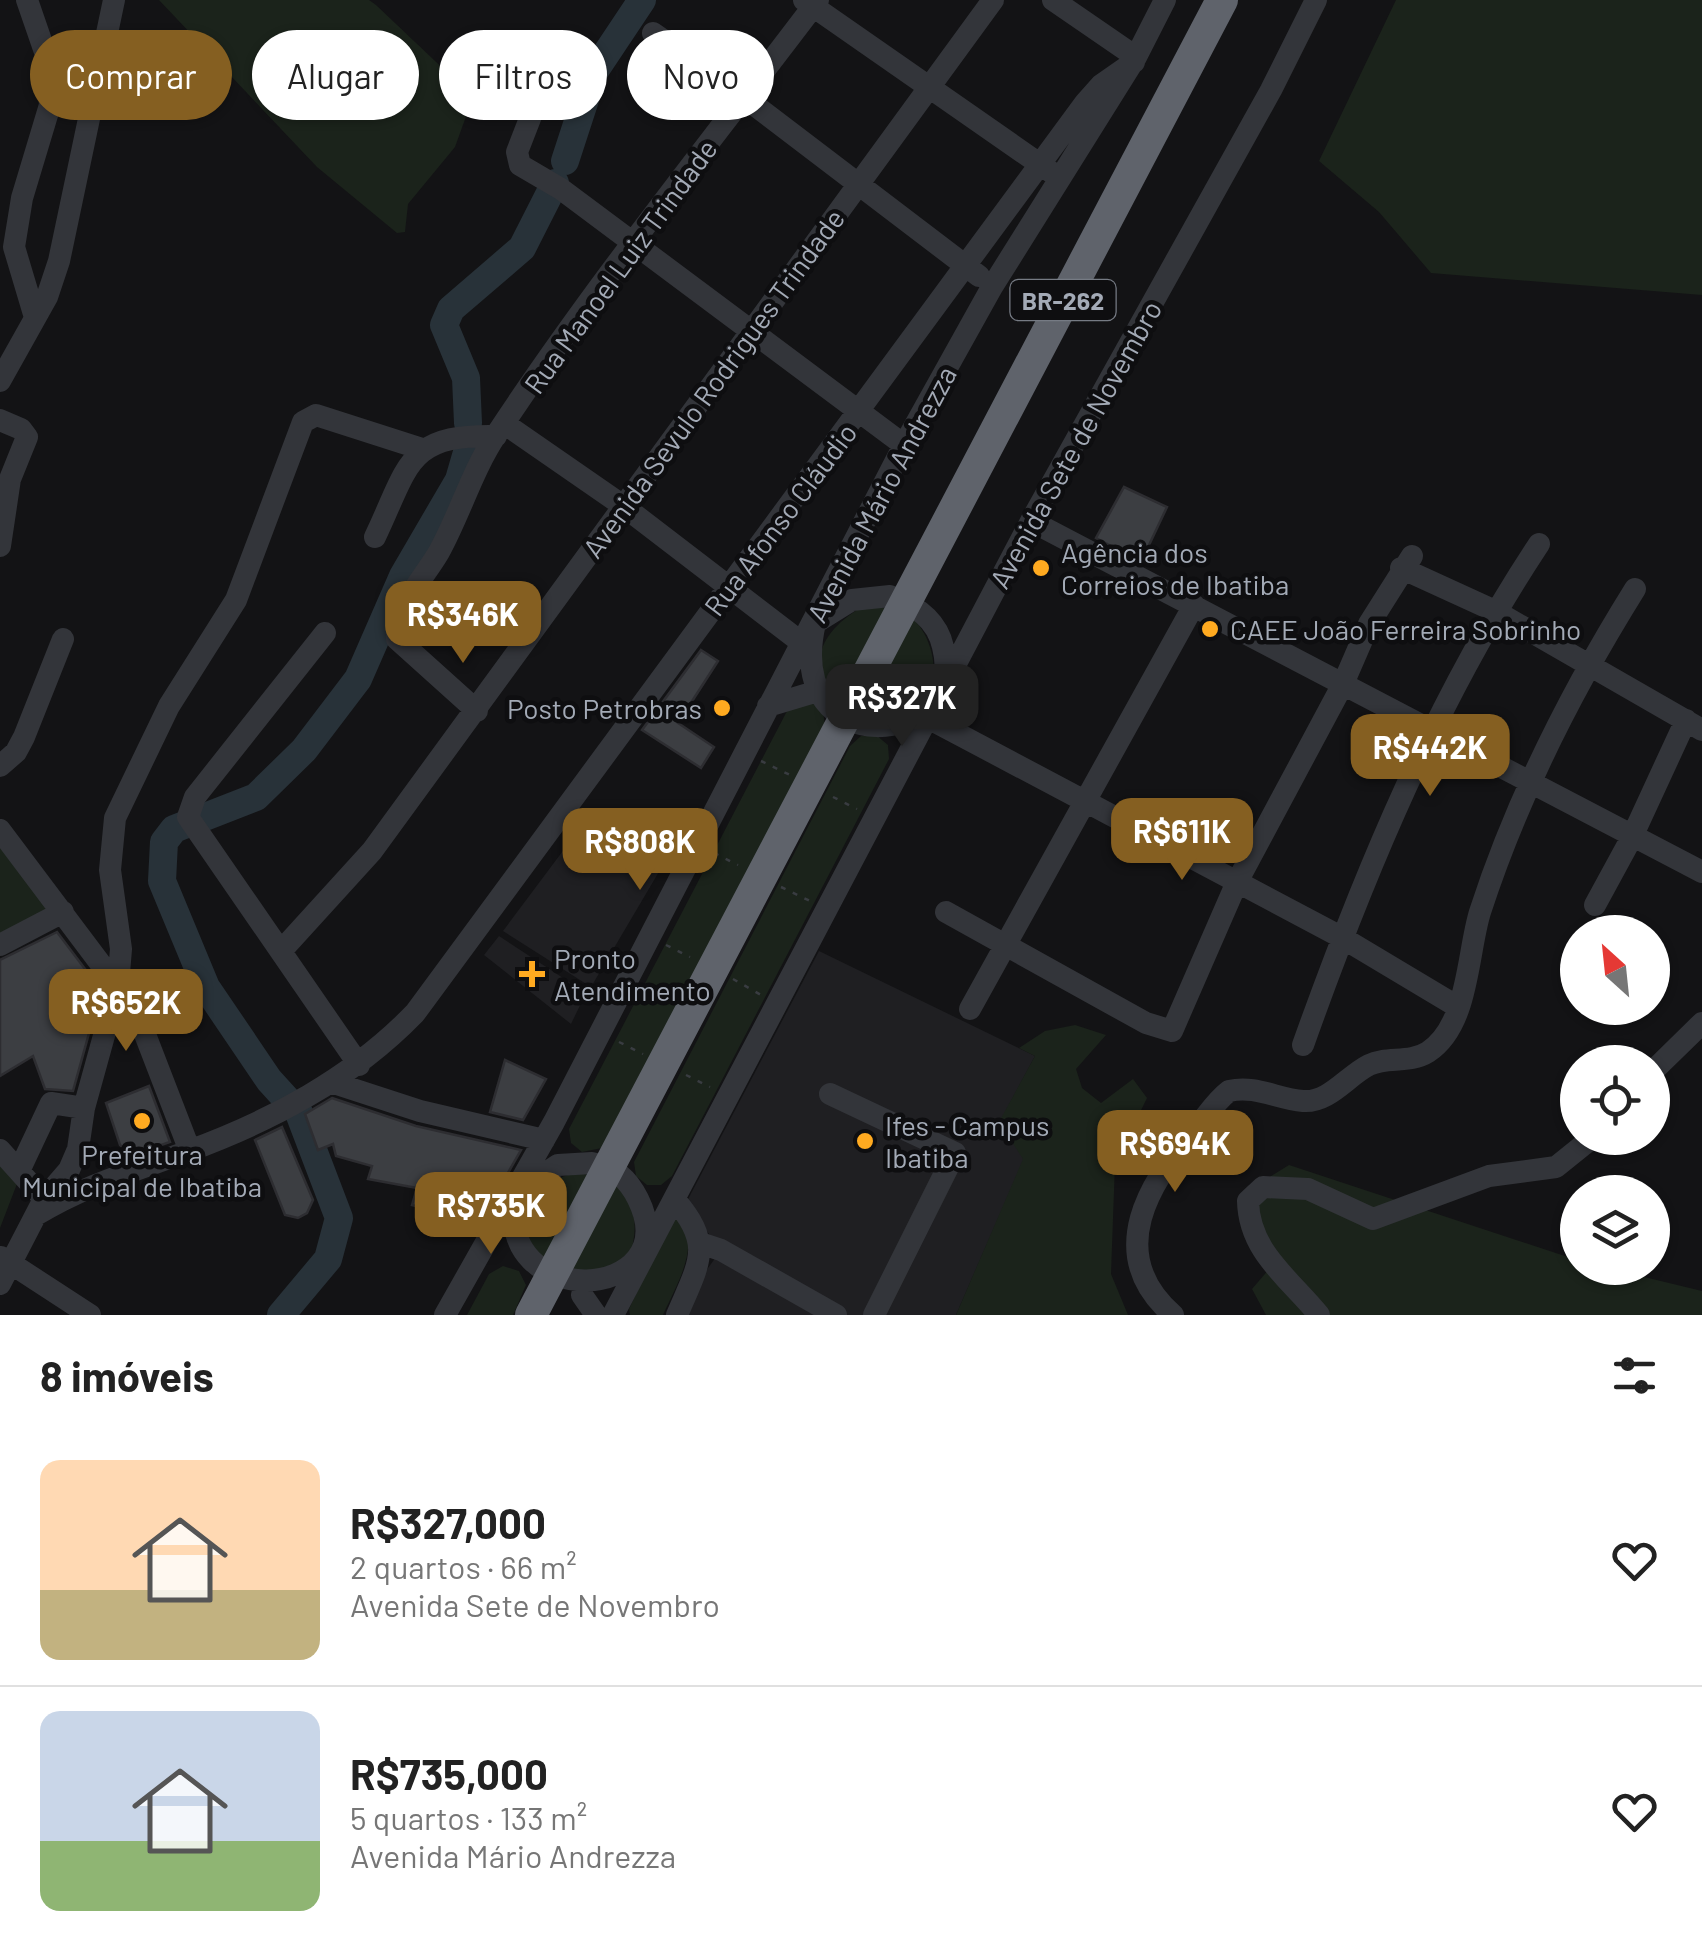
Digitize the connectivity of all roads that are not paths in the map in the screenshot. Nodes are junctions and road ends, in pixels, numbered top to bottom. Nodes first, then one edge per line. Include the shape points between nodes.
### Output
1 (27, 0) edge
2 (114, 0) edge
3 (993, 0) edge
4 (1053, 0) edge
5 (1164, 0) edge
6 (1222, 0) edge
7 (1316, 0) edge
8 (812, 2) edge
9 (774, 55) edge
10 (1135, 60) junction
11 (928, 87) junction
12 (530, 120) edge
13 (727, 120) edge
14 (774, 120) edge
15 (1050, 172) junction
16 (859, 184) junction
17 (633, 244) junction
18 (967, 266) junction
19 (992, 287) junction
20 (34, 314) junction
21 (752, 332) junction
22 (11, 338) edge
23 (0, 381) edge
24 (862, 410) junction
25 (0, 420) edge
26 (489, 433) junction
27 (904, 445) junction
28 (422, 449) junction
29 (622, 506) junction
30 (1031, 521) junction
31 (374, 537) dead end
32 (1539, 544) dead end
33 (0, 546) edge
34 (852, 551) junction
35 (729, 587) junction
36 (1635, 589) dead end
37 (901, 604) junction
38 (988, 604) junction
39 (1194, 606) junction
40 (1495, 611) junction
41 (324, 633) dead end
42 (809, 633) junction
43 (63, 639) dead end
44 (1589, 662) junction
45 (1343, 684) junction
46 (818, 692) junction
47 (939, 696) junction
48 (768, 706) junction
49 (476, 711) junction
50 (928, 718) junction
51 (843, 721) junction
52 (1694, 725) edge
53 (881, 726) junction
54 (1430, 734) junction
55 (904, 762) junction
56 (0, 766) edge
57 (1529, 783) junction
58 (1088, 802) junction
59 (0, 830) edge
60 (1632, 836) junction
61 (1702, 872) edge
62 (1237, 882) junction
63 (1595, 905) dead end
64 (63, 912) junction
65 (946, 912) dead end
66 (1341, 937) junction
67 (1006, 943) junction
68 (0, 945) edge
69 (280, 951) junction
70 (118, 985) junction
71 (1458, 1007) junction
72 (970, 1009) dead end
73 (1702, 1022) edge
74 (1302, 1045) dead end
75 (1670, 1054) edge
76 (358, 1064) junction
77 (334, 1083) junction
78 (830, 1094) dead end
79 (84, 1108) junction
80 (549, 1131) junction
81 (0, 1150) edge
82 (190, 1151) junction
83 (1572, 1155) edge
84 (568, 1164) junction
85 (612, 1168) junction
86 (19, 1170) junction
87 (516, 1193) junction
88 (674, 1200) junction
89 (40, 1207) junction
90 (702, 1244) junction
91 (518, 1258) junction
92 (7, 1259) edge
93 (642, 1260) junction
94 (475, 1265) junction
95 (0, 1284) edge
96 (539, 1301) edge
97 (604, 1311) edge
98 (90, 1315) edge
99 (445, 1315) edge
100 (677, 1315) edge
101 (836, 1315) edge
102 (874, 1315) edge
103 (1173, 1315) edge
104 (1320, 1315) edge

1 - 20 street via 46,56 50,105 14,247
2 - 20 street via 59,261
3 - 11 street, Avenida Sevulo Rodrigues Trindade
4 - 10 street
5 - 10 street
6 - 37 highway, BR-262
7 - 30 street, Avenida Sete de Novembro
8 - 9 street, Rua Manoel Luiz Trindade
8 - 11 street
10 - 15 street, Rua Afonso Cláudio via 1101,84
11 - 15 street
11 - 16 street, Avenida Sevulo Rodrigues Trindade
12 - 17 street via 516,158
13 - 17 street, Rua Manoel Luiz Trindade
14 - 16 street
15 - 18 street, Rua Afonso Cláudio
15 - 19 street, Avenida Mário Andrezza
16 - 18 street
16 - 21 street, Avenida Sevulo Rodrigues Trindade
17 - 21 street
17 - 26 street, Rua Manoel Luiz Trindade
18 - 19 street
18 - 24 street, Rua Afonso Cláudio
19 - 27 street, Avenida Mário Andrezza
20 - 22 street
21 - 24 street
21 - 29 street, Avenida Sevulo Rodrigues Trindade
22 - 23 street
24 - 27 street
24 - 35 street, Rua Afonso Cláudio
25 - 33 street via 27,437 10,479
26 - 28 street via 444,438
26 - 29 street
26 - 49 street, Rua Manoel Luiz Trindade via 396,627 397,640 416,660
27 - 34 street, Avenida Mário Andrezza
28 - 31 street
28 - 70 street via 316,415 303,422 236,600 169,706 116,818 110,870
29 - 35 street
29 - 49 street, Avenida Sevulo Rodrigues Trindade
30 - 38 street, Avenida Sete de Novembro
30 - 39 street
32 - 40 street
34 - 37 street via 859,576
34 - 42 street, Avenida Mário Andrezza
35 - 42 street
35 - 76 street, Rua Afonso Cláudio via 437,986
36 - 44 street
37 - 38 street via 938,624 962,627
37 - 42 street via 842,604
37 - 47 street via 943,645
37 - 51 highway, BR-262
38 - 47 street, Avenida Sete de Novembro
39 - 45 street
39 - 58 street
40 - 44 street
40 - 45 street via 1407,562
40 - 54 street
41 - 69 street via 195,796 194,825
42 - 46 street
42 - 48 street, Avenida Mário Andrezza
43 - 56 street via 16,752
44 - 52 street
44 - 57 street
45 - 54 street
45 - 62 street
46 - 48 street
46 - 51 street
47 - 50 street, Avenida Sete de Novembro
47 - 53 street via 920,714
48 - 80 street, Avenida Mário Andrezza
49 - 69 street, Avenida Sevulo Rodrigues Trindade via 372,851
50 - 55 street, Avenida Sete de Novembro
50 - 58 street
51 - 53 street
51 - 85 highway, BR-262
52 - 60 street
53 - 55 street
54 - 57 street
54 - 66 street
55 - 88 street, Avenida Sete de Novembro
57 - 60 street
57 - 71 street via 1479,915
58 - 62 street
58 - 67 street
59 - 64 street
60 - 61 street
60 - 63 street
62 - 66 street
62 - 67 street via 1172,1031
64 - 68 street
64 - 70 street
65 - 67 street
66 - 71 street
66 - 74 street
67 - 72 street
69 - 76 street
70 - 79 street
70 - 82 street via 148,1037
71 - 103 street via 1439,1044 1426,1054 1372,1064 1322,1098 1305,1101 1241,1088 1222,1096 1146,1195 1139,1258 1156,1300
73 - 75 street
76 - 77 street, Rua Afonso Cláudio
77 - 80 street via 420,1111
77 - 82 street, Rua Afonso Cláudio
78 - 102 street via 956,1153
79 - 86 street via 51,1103
79 - 89 street via 69,1170
80 - 84 street
80 - 87 street, Avenida Mário Andrezza
81 - 86 street
82 - 89 street, Rua Afonso Cláudio
83 - 104 street via 1556,1168 1489,1176 1373,1219 1308,1190 1263,1187 1248,1201 1254,1234 1275,1268
84 - 85 street
84 - 87 street
85 - 93 street via 641,1205
85 - 96 highway, BR-262
86 - 89 street
87 - 91 street via 512,1232
87 - 94 street, Avenida Mário Andrezza
88 - 90 street via 696,1225
88 - 93 street, Avenida Sete de Novembro
89 - 92 street
90 - 100 street
90 - 101 street
91 - 94 street
91 - 96 street
92 - 95 street
92 - 98 street
93 - 97 street, Avenida Sete de Novembro
93 - 97 street
94 - 99 street, Avenida Mário Andrezza
96 - 97 street

